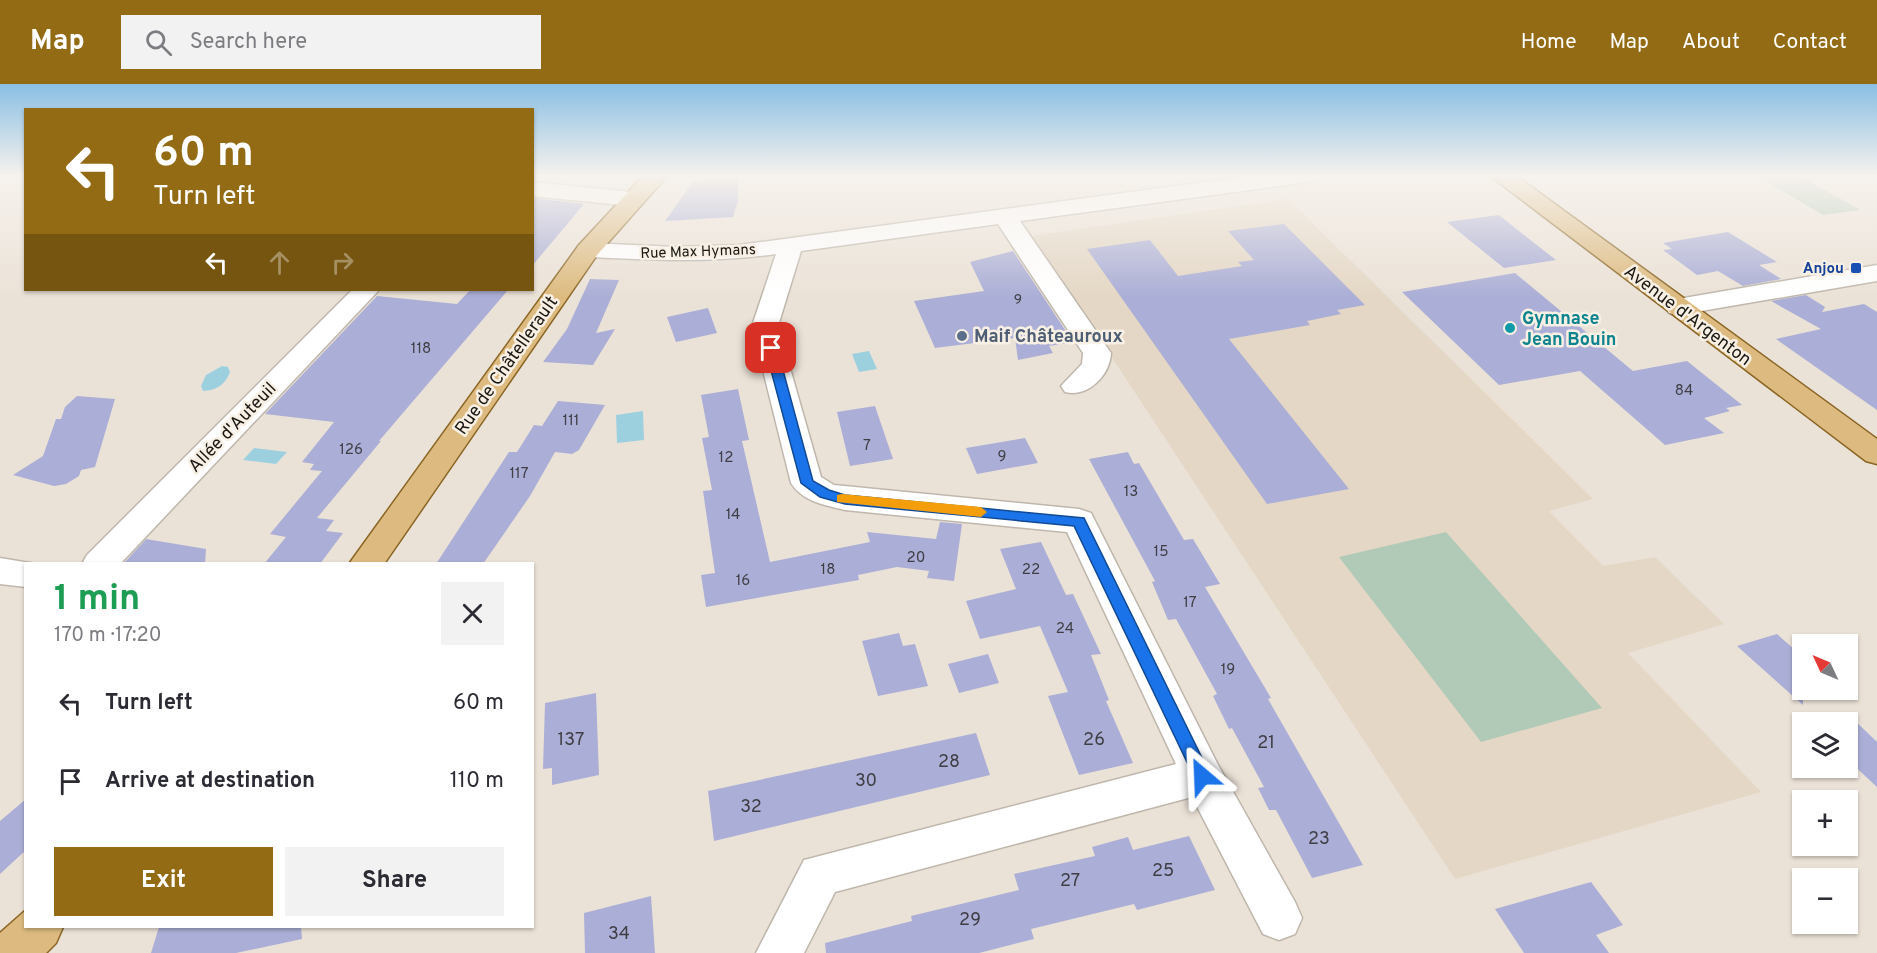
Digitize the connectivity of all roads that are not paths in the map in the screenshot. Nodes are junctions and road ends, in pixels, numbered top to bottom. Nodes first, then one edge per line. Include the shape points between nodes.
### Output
1 (618, 216) edge
2 (1005, 216) junction
3 (1008, 216) edge
4 (1555, 216) edge
5 (791, 245) junction
6 (588, 250) junction
7 (1877, 273) edge
8 (365, 291) edge
9 (1678, 307) junction
10 (1075, 386) dead end
11 (1877, 454) edge
12 (101, 562) edge
13 (367, 562) edge
14 (0, 571) edge
15 (24, 574) edge
16 (1202, 776) junction
17 (1279, 918) dead end
18 (39, 928) edge
19 (13, 953) edge
20 (779, 953) edge

1 - 6 main road, Rue de Châtellerault
2 - 3 street, Rue Max Hymans
2 - 5 street, Rue Max Hymans
2 - 10 street via 1097,354 1096,366
4 - 9 main road, Avenue d'Argenton
5 - 6 street, Rue Max Hymans via 676,254
5 - 16 street via 765,326 807,483 824,494 845,499 1079,521
6 - 13 main road, Rue de Châtellerault
7 - 9 street
8 - 12 street, Allée d'Auteuil
9 - 11 main road, Avenue d'Argenton
14 - 15 street
16 - 17 street
16 - 20 street via 820,875
18 - 19 main road

